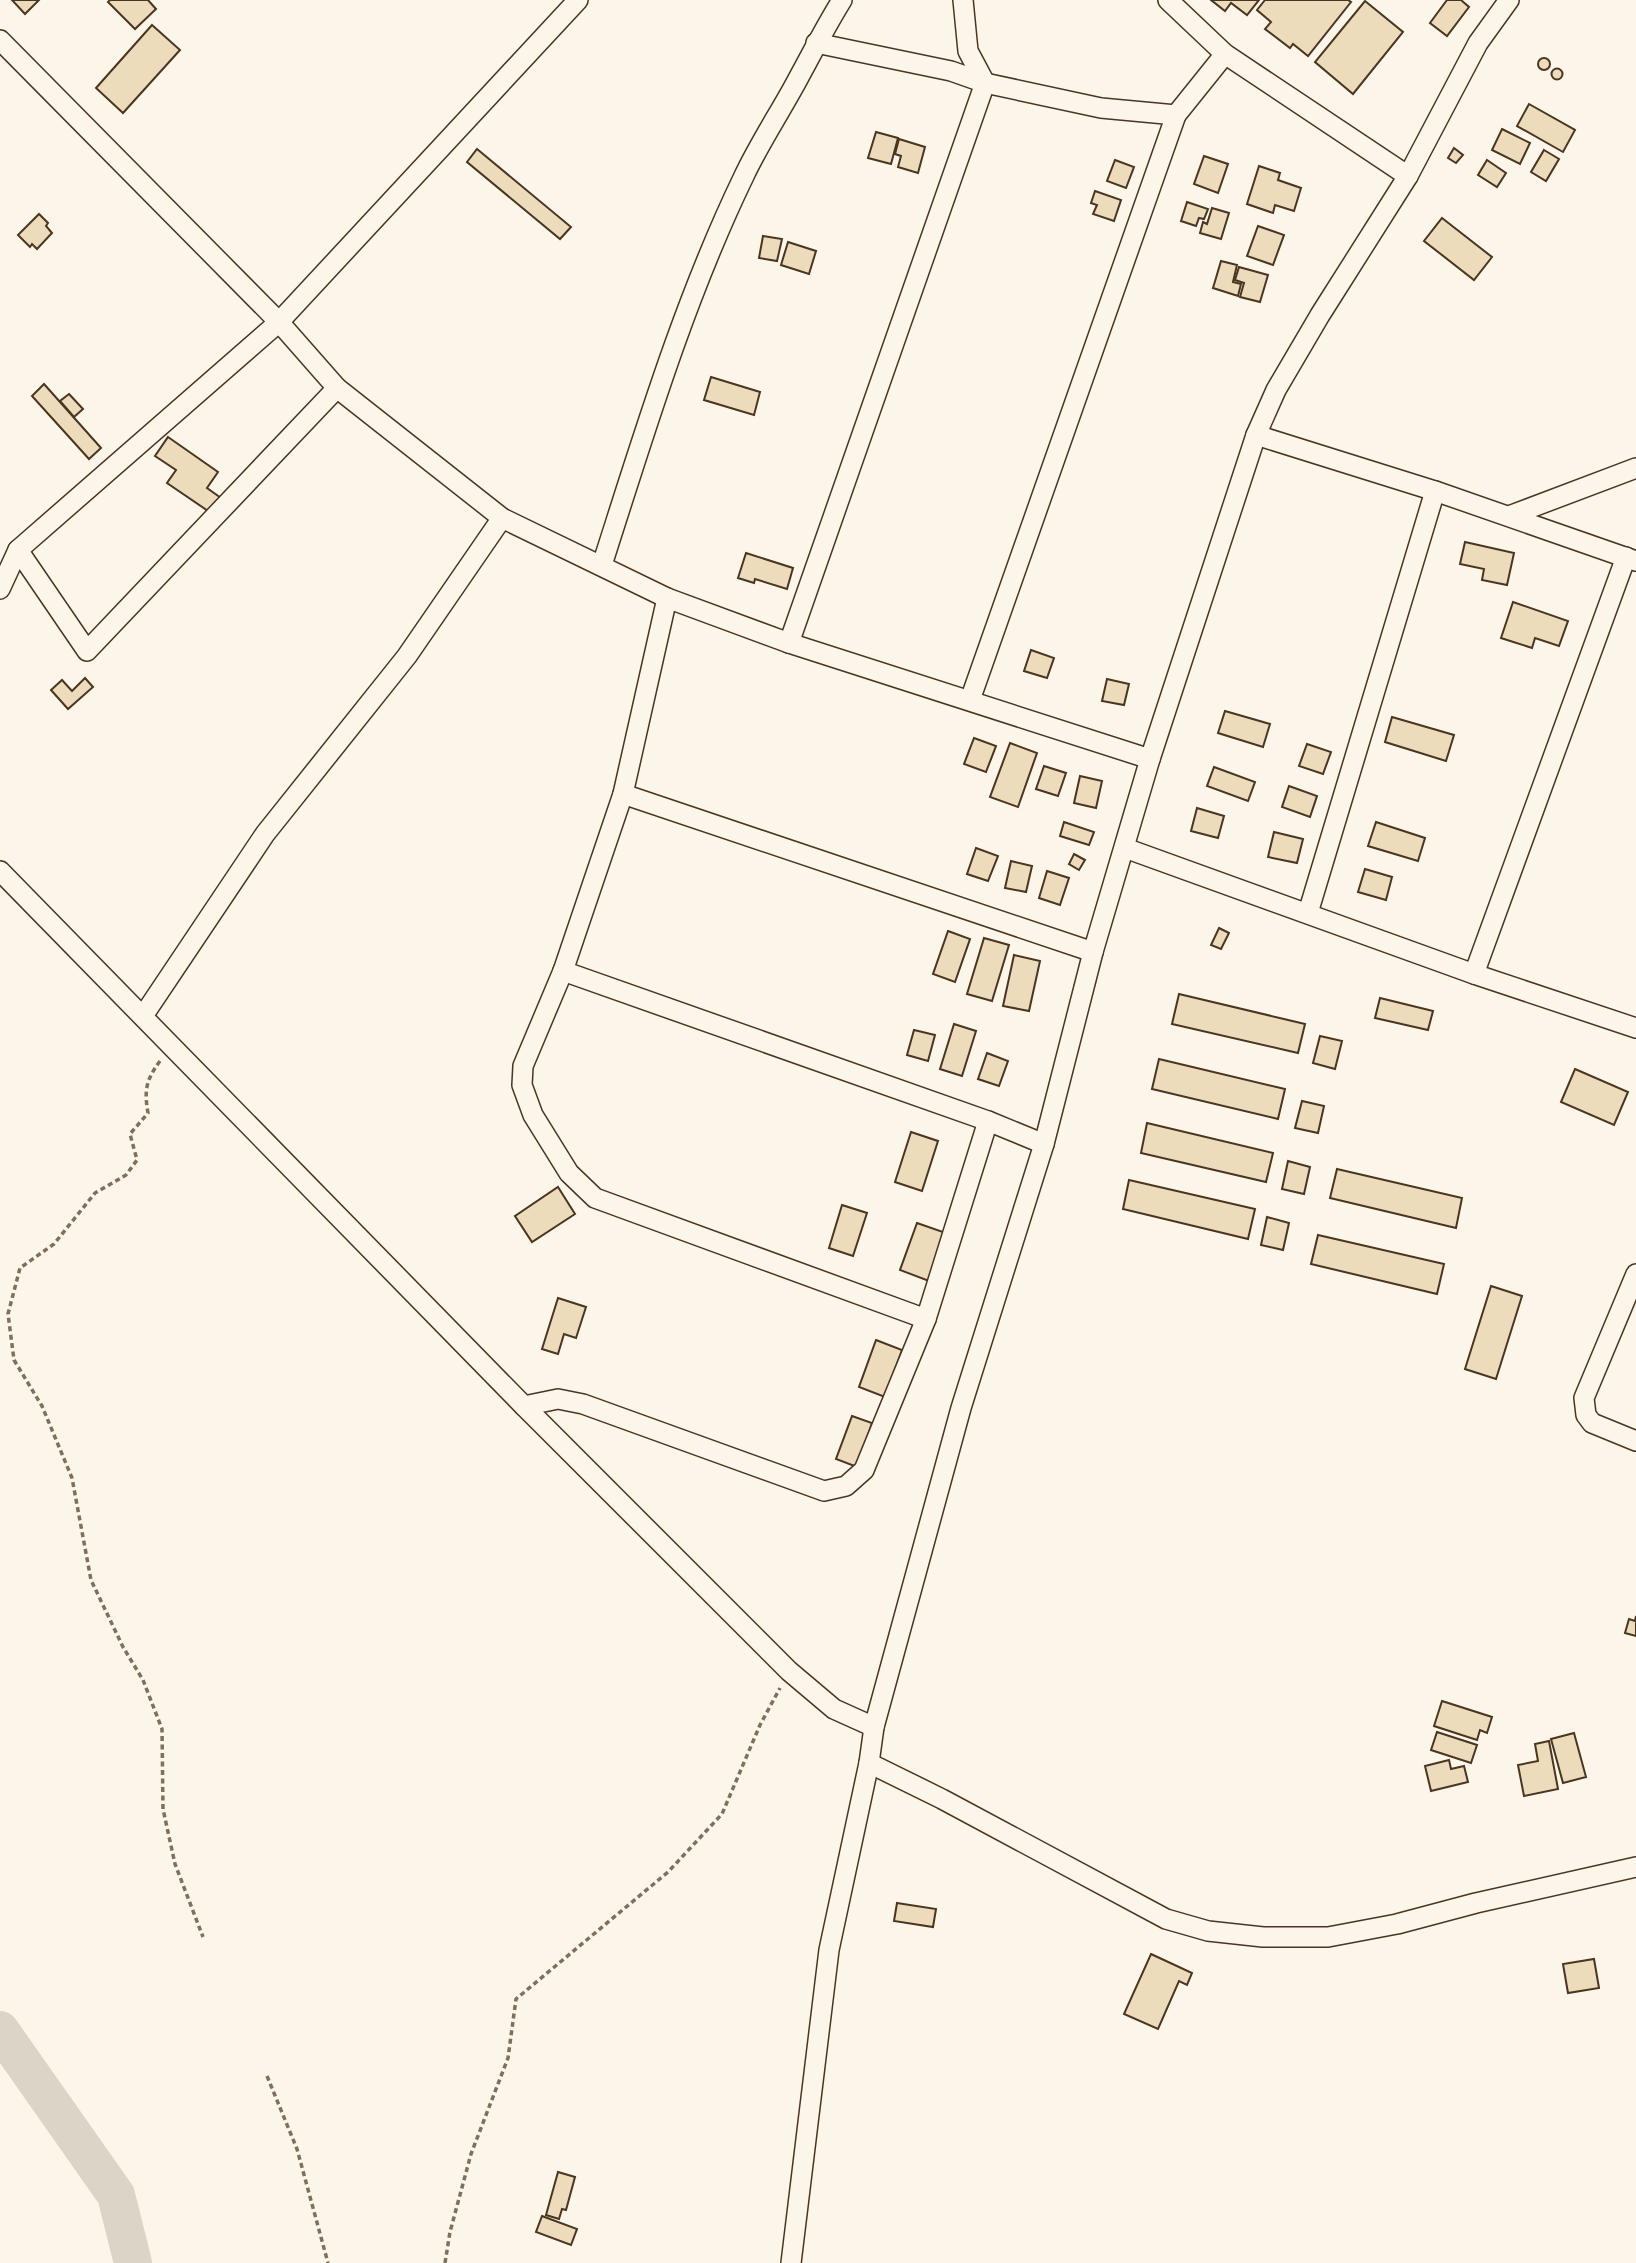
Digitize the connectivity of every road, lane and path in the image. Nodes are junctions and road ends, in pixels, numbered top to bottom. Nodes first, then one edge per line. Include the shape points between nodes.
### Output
1 (578, 0) edge
2 (842, 0) edge
3 (963, 0) edge
4 (1168, 0) edge
5 (1509, 0) edge
6 (0, 40) edge
7 (816, 43) junction
8 (1225, 54) junction
9 (985, 83) junction
10 (1176, 115) junction
11 (1408, 176) junction
12 (279, 322) junction
13 (337, 388) junction
14 (1256, 435) junction
15 (1636, 468) edge
16 (1435, 491) junction
17 (1509, 516) junction
18 (502, 518) junction
19 (18, 550) junction
20 (1631, 559) edge
21 (601, 565) junction
22 (0, 589) edge
23 (667, 598) junction
24 (789, 643) junction
25 (970, 700) junction
26 (1150, 758) junction
27 (623, 794) junction
28 (1125, 848) junction
29 (0, 871) edge
30 (1308, 913) junction
31 (1093, 952) junction
32 (563, 971) junction
33 (1474, 974) junction
34 (143, 1016) junction
35 (1636, 1028) edge
36 (171, 1045) junction
37 (988, 1121) junction
38 (1044, 1144) junction
39 (1636, 1274) edge
40 (926, 1319) junction
41 (524, 1406) junction
42 (1636, 1441) edge
43 (789, 1671) junction
44 (874, 1727) junction
45 (869, 1763) junction
46 (1636, 1867) edge
47 (203, 1937) dead end
48 (267, 2076) dead end
49 (328, 2263) edge
50 (445, 2263) edge
51 (791, 2263) edge

1 - 12 street
2 - 7 street
3 - 9 street via 968,51
4 - 8 street
5 - 11 street via 1478,43
6 - 12 street
7 - 9 street via 951,71
7 - 21 street via 744,176 710,256 662,379
8 - 10 street
8 - 11 street
9 - 10 street via 1101,108
9 - 24 street
10 - 25 street
11 - 14 street via 1282,379
12 - 13 street
12 - 19 street
13 - 18 street
13 - 19 street via 87,651
14 - 16 street
14 - 26 street
15 - 17 street
16 - 17 street
16 - 30 street
17 - 20 street
18 - 21 street
18 - 34 street via 407,656 265,834
19 - 22 street
20 - 33 street
21 - 23 street
23 - 24 street
23 - 27 street
24 - 25 street
25 - 26 street
26 - 28 street
27 - 31 street
27 - 32 street
28 - 30 street
28 - 31 street
29 - 34 street
30 - 33 street
31 - 38 street
32 - 37 street
32 - 40 street via 523,1066 522,1085 533,1115 569,1173 595,1198
33 - 35 street
34 - 36 street
36 - 41 street
36 - 47 path via 151,1073 145,1093 148,1112 130,1134 137,1160 126,1175 95,1194 54,1244 20,1268 8,1314 14,1360 42,1406 72,1478 91,1580 143,1680 162,1729 163,1810 175,1864
37 - 38 street
37 - 40 street
38 - 44 street via 961,1408
39 - 42 street via 1584,1398 1592,1423
40 - 41 street via 864,1470 846,1486 824,1490 583,1404 558,1399
41 - 43 street
43 - 44 street via 834,1709
43 - 50 path via 722,1814 668,1872 516,1999 508,2058 471,2154
44 - 45 street
45 - 46 street via 1166,1919 1208,1931 1328,1937
45 - 51 street via 829,1950
48 - 49 path via 297,2149

